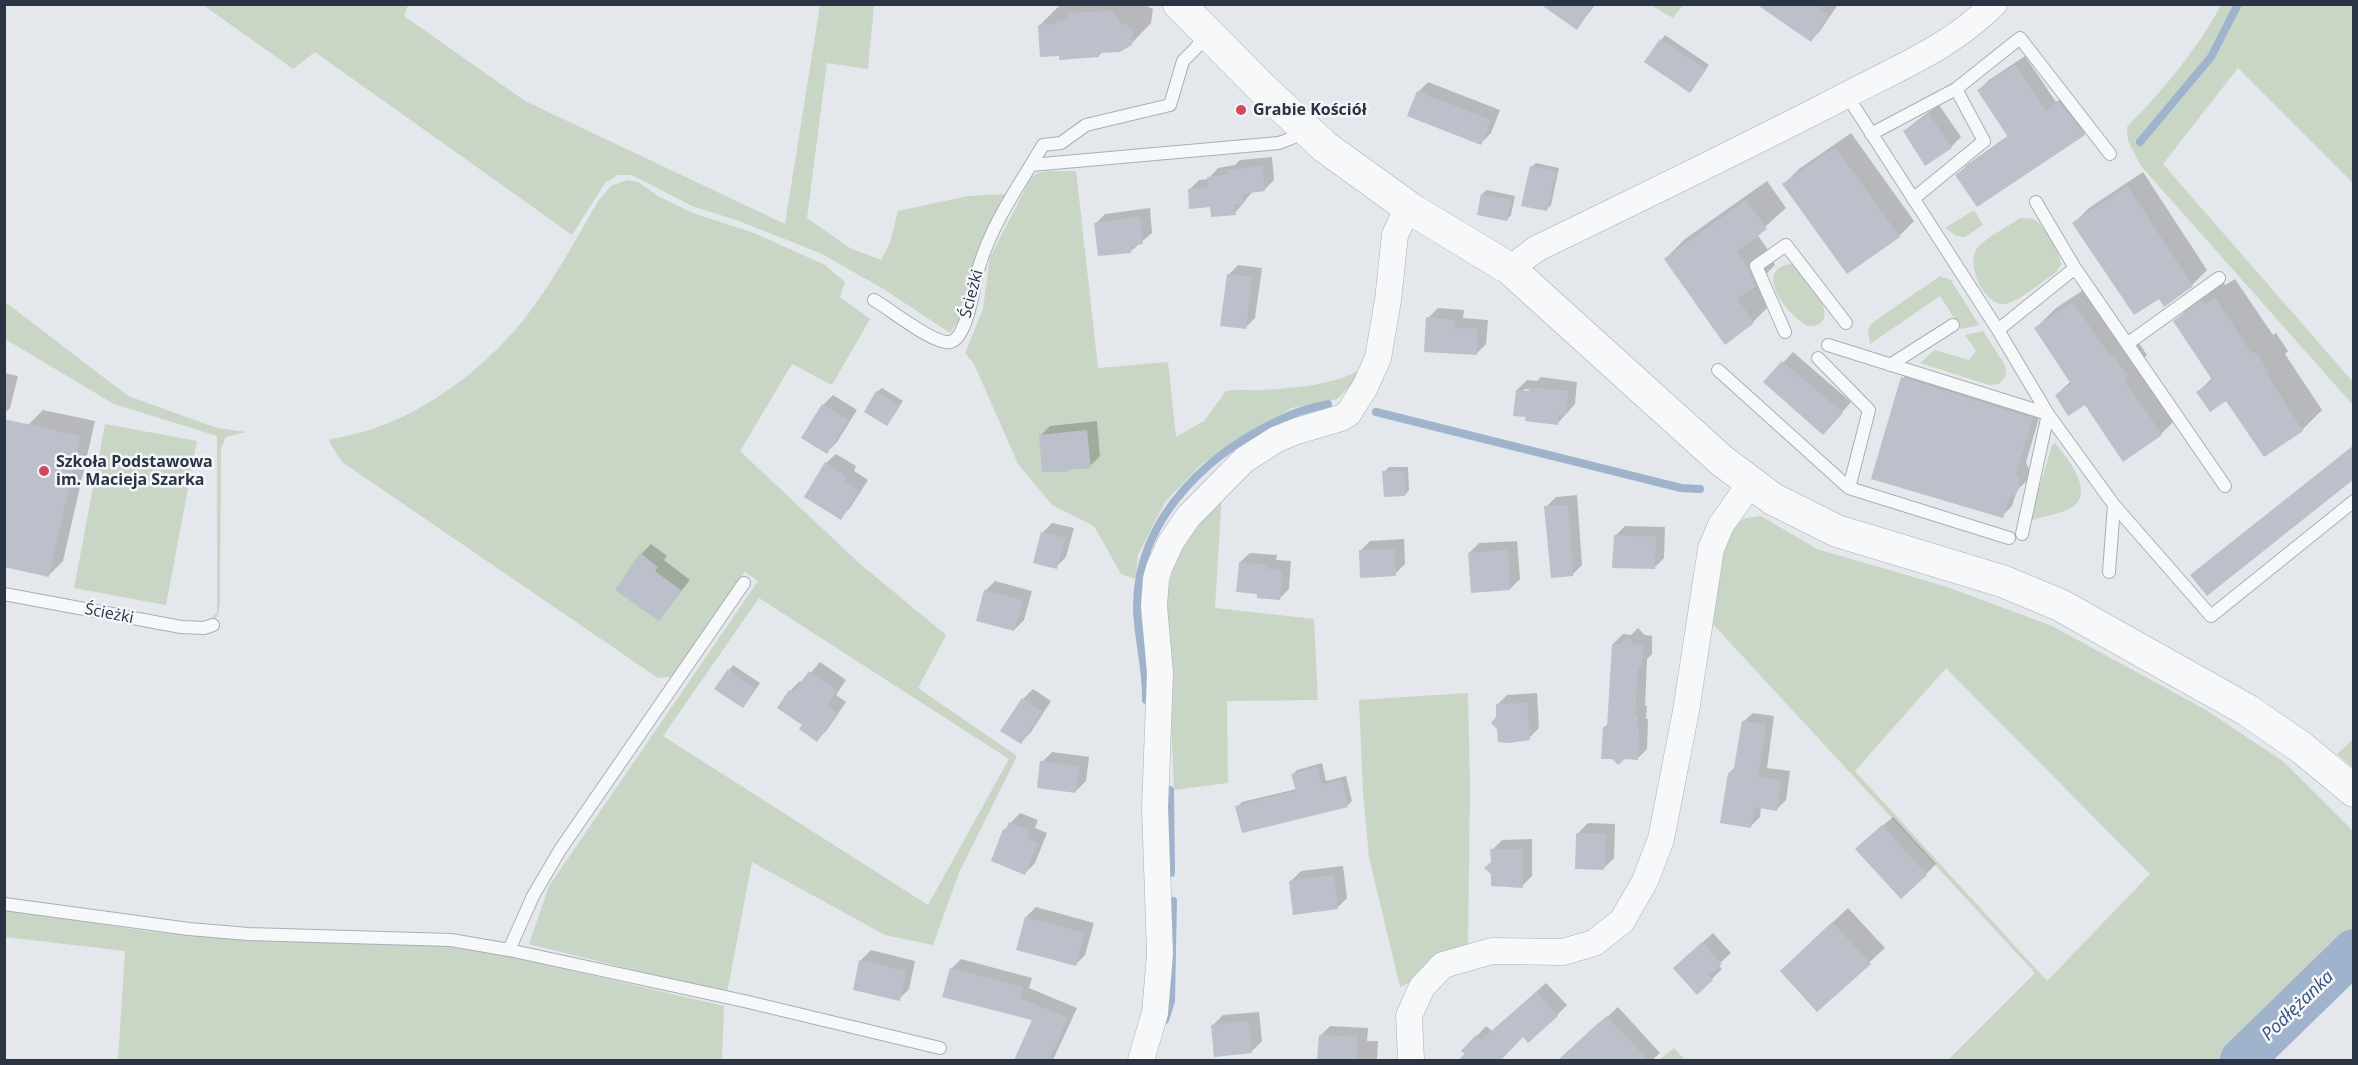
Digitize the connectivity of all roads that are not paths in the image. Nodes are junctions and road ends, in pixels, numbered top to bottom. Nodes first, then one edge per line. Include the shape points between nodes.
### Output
1 (1179, 4) edge
2 (1994, 4) edge
3 (1207, 33) junction
4 (1956, 89) junction
5 (1846, 94) junction
6 (1302, 127) junction
7 (1871, 134) junction
8 (2110, 153) dead end
9 (1031, 165) junction
10 (1913, 199) junction
11 (2036, 202) dead end
12 (1411, 210) junction
13 (1510, 268) junction
14 (2075, 268) junction
15 (2219, 278) dead end
16 (874, 300) dead end
17 (1846, 323) dead end
18 (1953, 325) dead end
19 (1998, 330) junction
20 (1785, 332) dead end
21 (2127, 344) junction
22 (1828, 345) dead end
23 (1818, 358) dead end
24 (1890, 365) junction
25 (1718, 370) dead end
26 (2048, 414) junction
27 (1750, 484) junction
28 (2225, 486) dead end
29 (1850, 488) junction
30 (2354, 501) edge
31 (2114, 505) junction
32 (2022, 534) dead end
33 (2009, 538) dead end
34 (2109, 572) dead end
35 (744, 583) dead end
36 (4, 594) edge
37 (213, 625) dead end
38 (2354, 791) edge
39 (4, 904) edge
40 (509, 950) junction
41 (940, 1048) dead end
42 (1141, 1060) edge
43 (1410, 1060) edge

1 - 3 street
2 - 5 street via 1931,53
3 - 6 street
3 - 9 lane, Ścieżki via 1183,62 1170,105 1086,125 1061,143 1043,145
4 - 7 lane
4 - 8 lane via 2020,38
4 - 10 lane via 1984,141
5 - 7 lane
5 - 13 street via 1732,155 1536,249
6 - 9 lane via 1292,138 1279,143
6 - 12 street
7 - 10 lane
9 - 16 lane, Ścieżki via 987,244 966,321 954,341 936,340
10 - 19 lane
11 - 14 lane
12 - 13 street
12 - 42 street via 1395,235 1378,358 1348,414 1278,439 1244,460 1188,516 1159,568 1154,606 1160,681 1155,808 1160,954 1155,1013
13 - 27 street
14 - 19 lane
14 - 21 lane
15 - 21 lane
17 - 20 lane via 1786,245 1756,266
18 - 24 lane
19 - 26 lane
21 - 28 lane
22 - 24 lane
23 - 29 lane via 1869,410
24 - 26 lane
25 - 29 lane
26 - 31 lane
26 - 32 lane
27 - 38 street via 1790,510 1837,531 2038,594 2247,710
27 - 43 street via 1721,525 1711,549 1661,839 1645,880 1622,921 1594,943 1563,952 1492,951 1443,965 1422,987 1409,1016
29 - 33 lane
30 - 31 lane via 2211,616
31 - 34 lane
35 - 40 lane via 560,850 533,896
36 - 37 lane, Ścieżki via 181,627
39 - 40 lane via 189,929 451,940
40 - 41 lane

